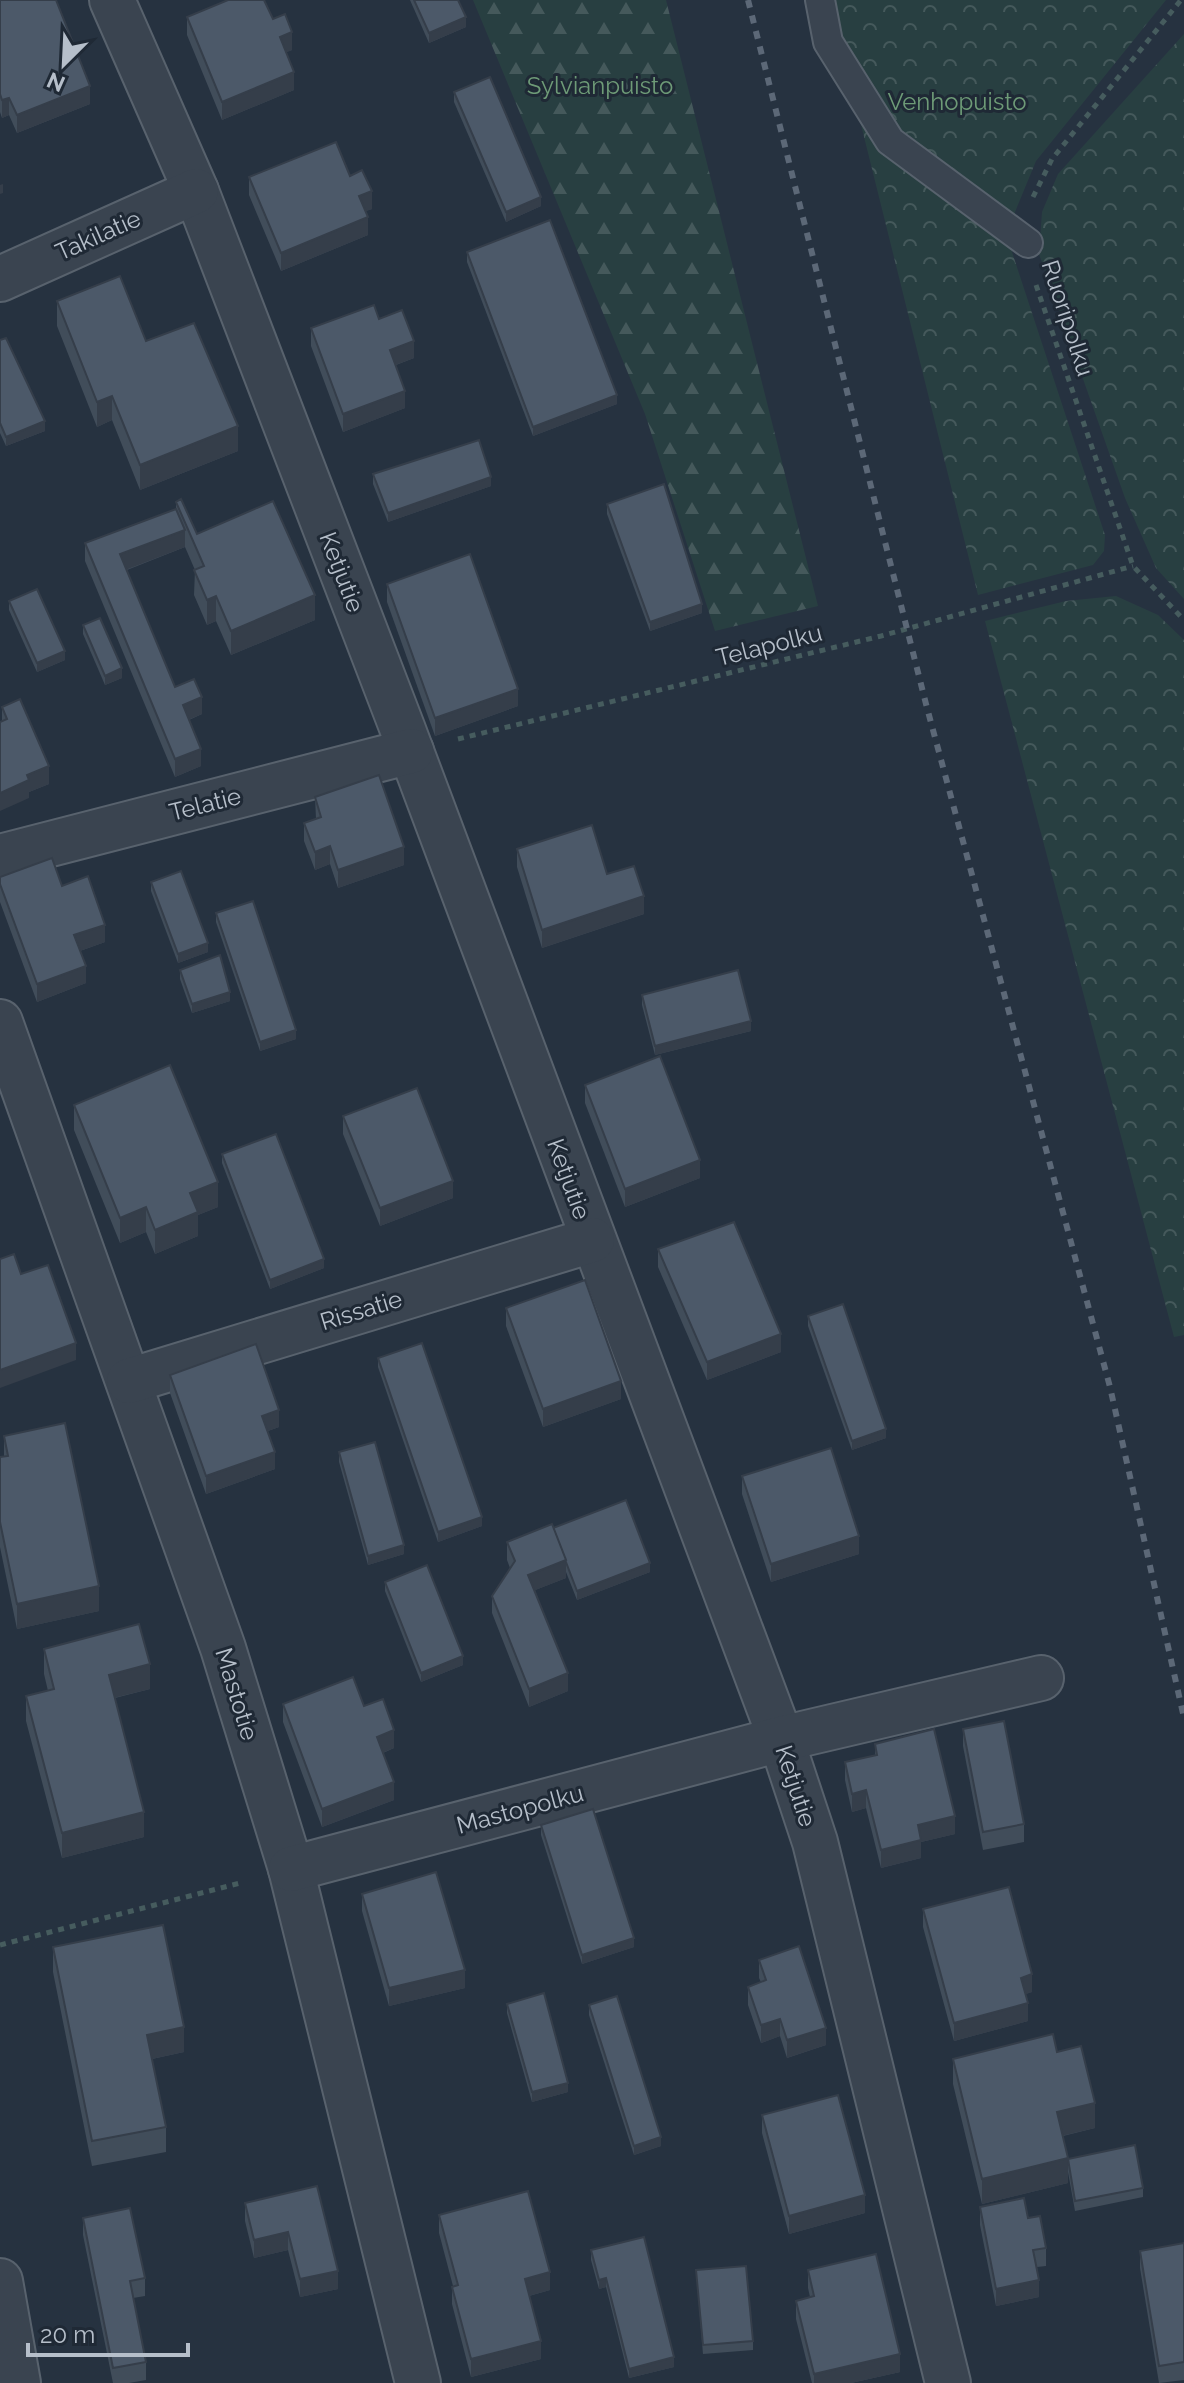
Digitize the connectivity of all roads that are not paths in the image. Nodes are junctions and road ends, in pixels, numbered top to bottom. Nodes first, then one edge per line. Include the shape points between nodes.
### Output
1 (112, 0) edge
2 (820, 0) edge
3 (196, 191) junction
4 (1028, 243) road end
5 (0, 279) edge
6 (411, 751) junction
7 (0, 857) edge
8 (0, 1022) edge
9 (592, 1240) junction
10 (129, 1381) junction
11 (1041, 1678) dead end
12 (781, 1739) junction
13 (291, 1869) junction
14 (0, 2281) edge
15 (18, 2383) edge
16 (418, 2383) edge
17 (948, 2383) edge

1 - 3 street, Ketjutie
2 - 4 lane via 828,42 890,141
3 - 5 street, Takilatie
3 - 6 street, Ketjutie
6 - 7 street, Telatie
6 - 9 street, Ketjutie
8 - 10 street, Mastotie
9 - 10 street, Rissatie
9 - 12 street, Ketjutie
10 - 13 street, Mastotie via 223,1648
11 - 12 street, Mastopolku
12 - 13 street, Mastopolku
12 - 17 street, Ketjutie via 815,1842
13 - 16 street, Mastotie
14 - 15 street

